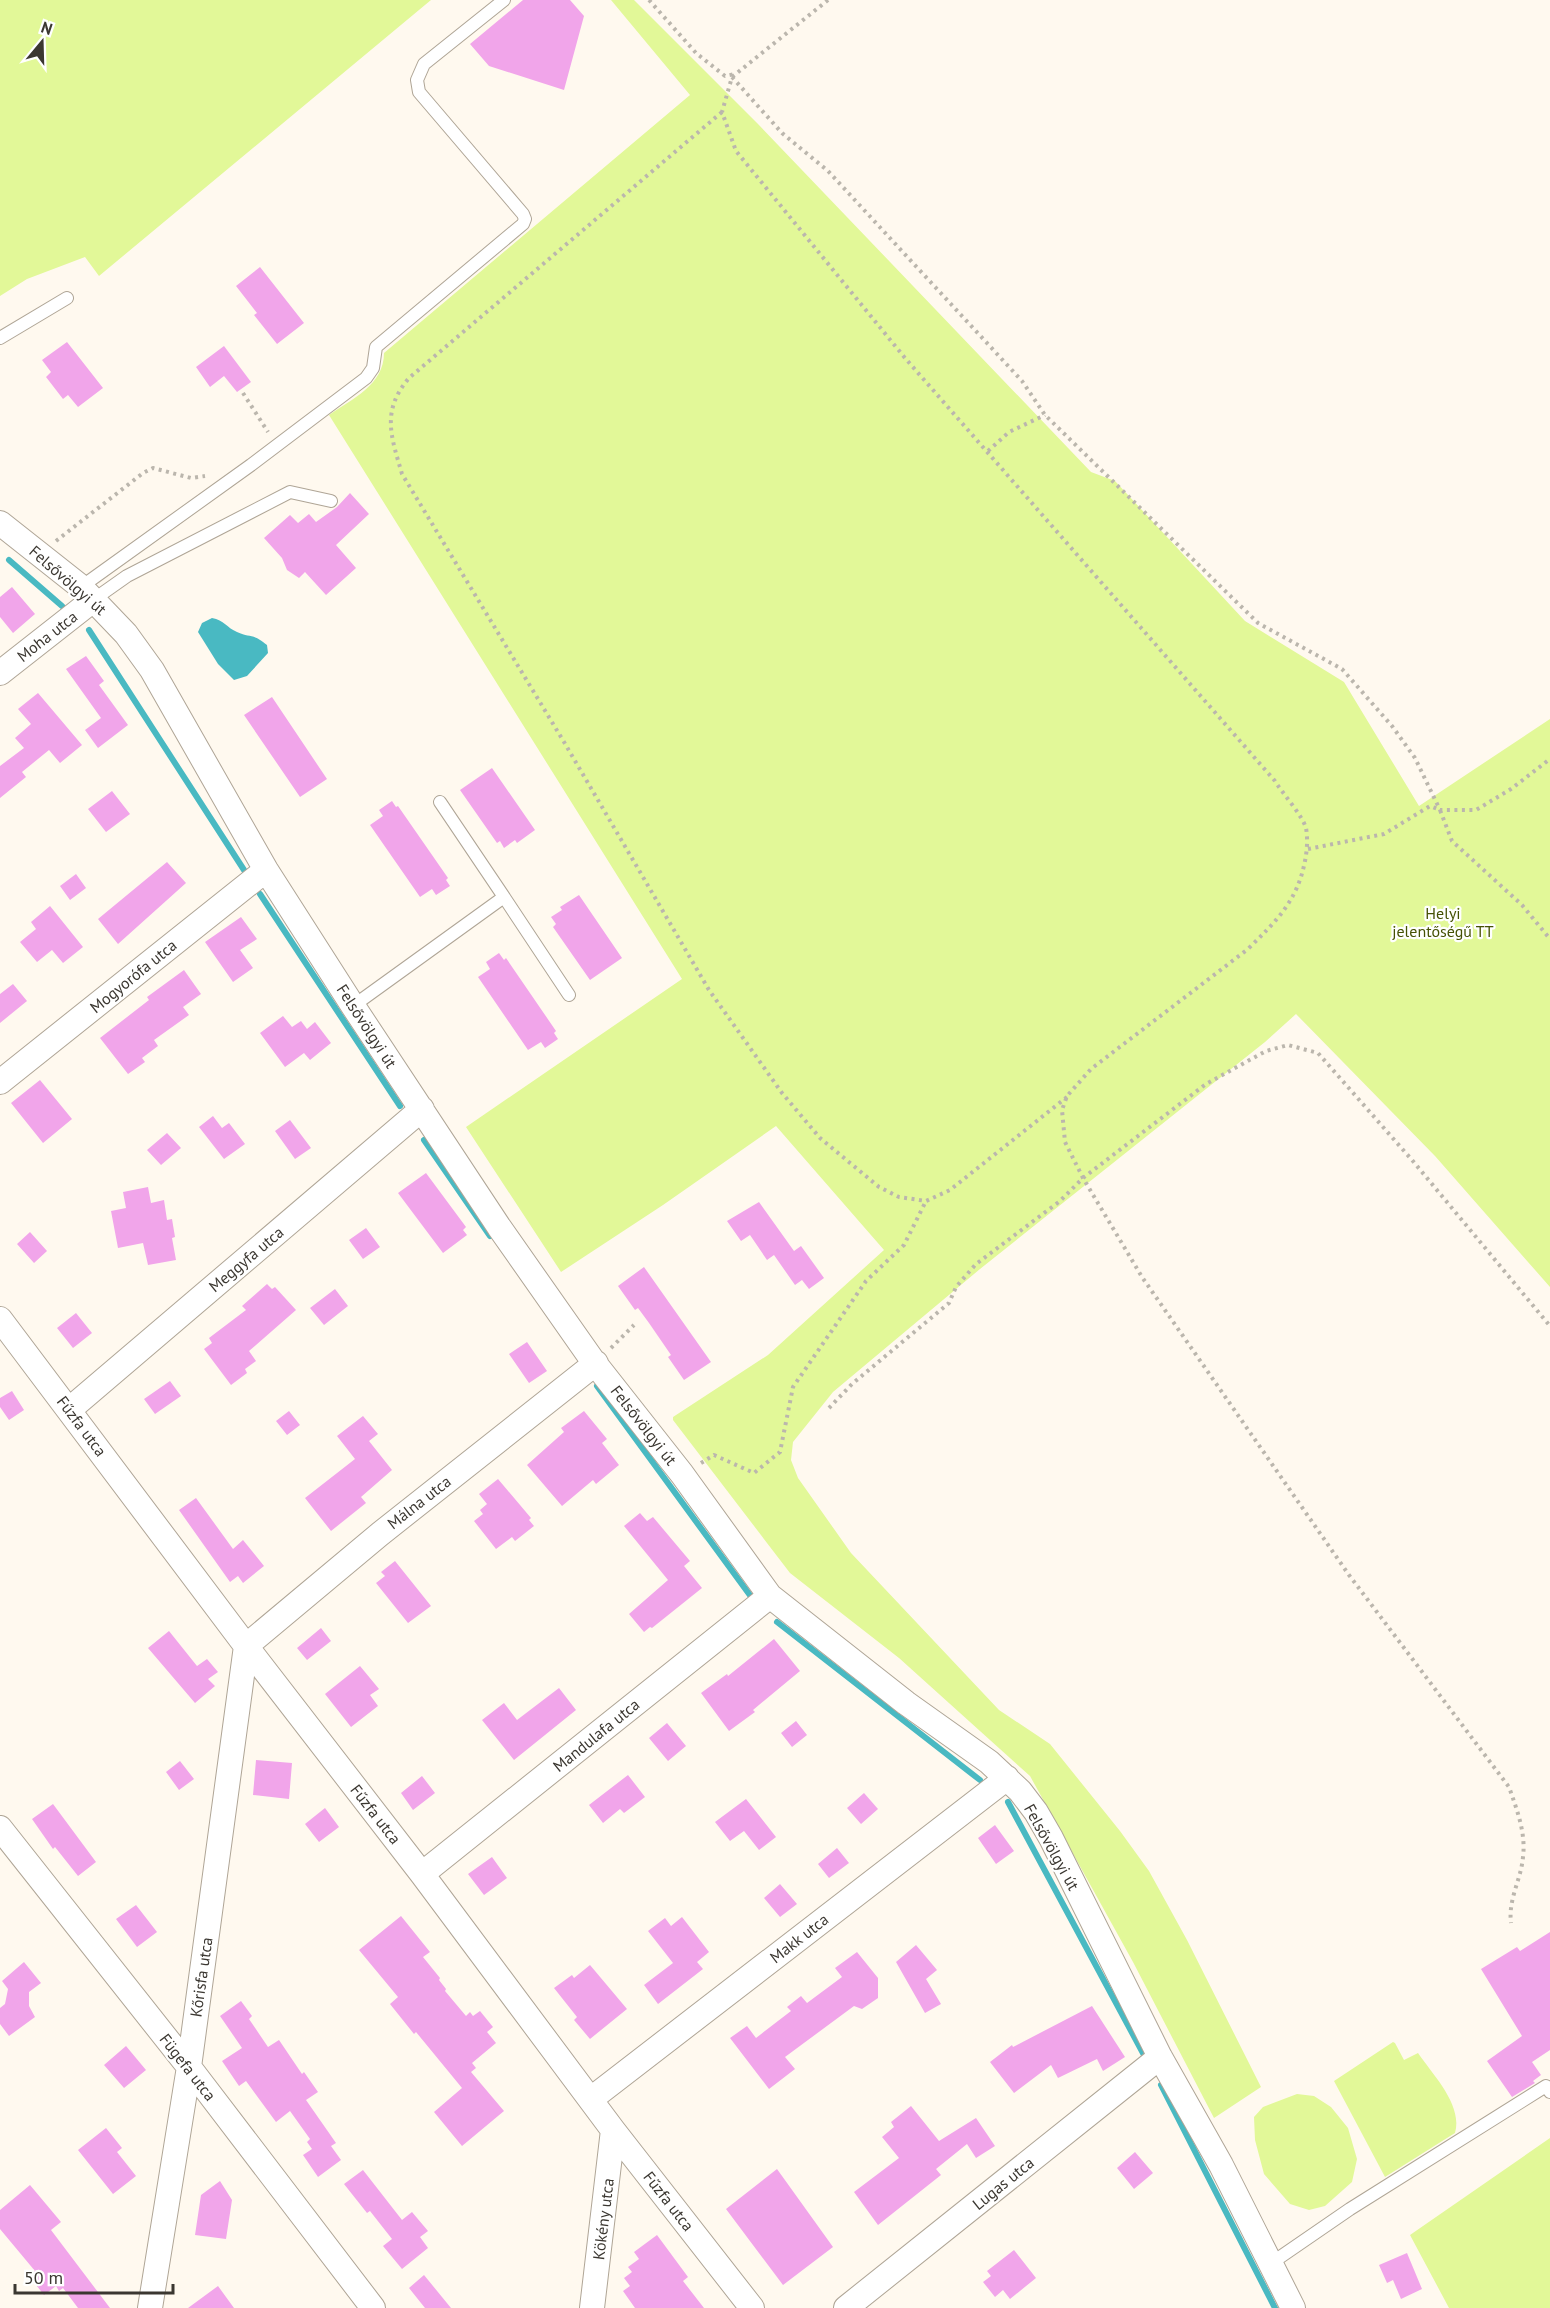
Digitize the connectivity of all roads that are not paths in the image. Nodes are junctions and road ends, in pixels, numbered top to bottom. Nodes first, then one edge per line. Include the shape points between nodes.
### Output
1 (504, 0) edge
2 (67, 298) dead end
3 (0, 338) edge
4 (331, 501) dead end
5 (0, 523) edge
6 (87, 594) junction
7 (0, 673) edge
8 (440, 802) dead end
9 (266, 870) junction
10 (504, 897) junction
11 (569, 995) dead end
12 (352, 1006) junction
13 (0, 1082) edge
14 (422, 1109) junction
15 (0, 1319) edge
16 (595, 1362) junction
17 (70, 1409) junction
18 (771, 1596) junction
19 (246, 1646) junction
20 (1007, 1778) junction
21 (0, 1828) edge
22 (422, 1874) junction
23 (1160, 2057) junction
24 (189, 2067) junction
25 (1550, 2092) edge
26 (591, 2099) junction
27 (613, 2130) junction
28 (1270, 2264) junction
29 (150, 2308) edge
30 (373, 2308) edge
31 (592, 2308) edge
32 (752, 2308) edge
33 (846, 2308) edge
34 (1293, 2308) edge

1 - 6 lane via 424,64 417,80 420,92 523,214 523,224 376,347 373,368 366,378
2 - 3 lane
4 - 6 lane via 290,492
5 - 6 street, Felsővölgyi út
6 - 7 street, Moha utca
6 - 9 street, Felsővölgyi út via 126,634 152,670
8 - 10 lane
9 - 12 street, Felsővölgyi út
9 - 13 street, Mogyorófa utca
10 - 11 lane
10 - 12 lane
12 - 14 street, Felsővölgyi út
14 - 16 street, Felsővölgyi út via 502,1232
14 - 17 street, Meggyfa utca
15 - 17 street, Fűzfa utca
16 - 18 street, Felsővölgyi út
16 - 19 street, Málna utca
17 - 19 street, Fűzfa utca
18 - 20 street, Felsővölgyi út
18 - 22 street, Mandulafa utca
19 - 22 street, Fűzfa utca
19 - 24 street, Kőrisfa utca
20 - 23 street, Felsővölgyi út via 1036,1812 1051,1838
20 - 26 street, Makk utca
21 - 24 street, Fügefa utca
22 - 26 street, Fűzfa utca
23 - 28 street, Felsővölgyi út via 1221,2165
23 - 33 street, Lugas utca
24 - 29 street, Kőrisfa utca
24 - 30 street, Fügefa utca
25 - 28 lane via 1546,2086
26 - 27 street, Fűzfa utca
27 - 31 street, Kökény utca
27 - 32 street, Fűzfa utca
28 - 34 street, Felsővölgyi út

